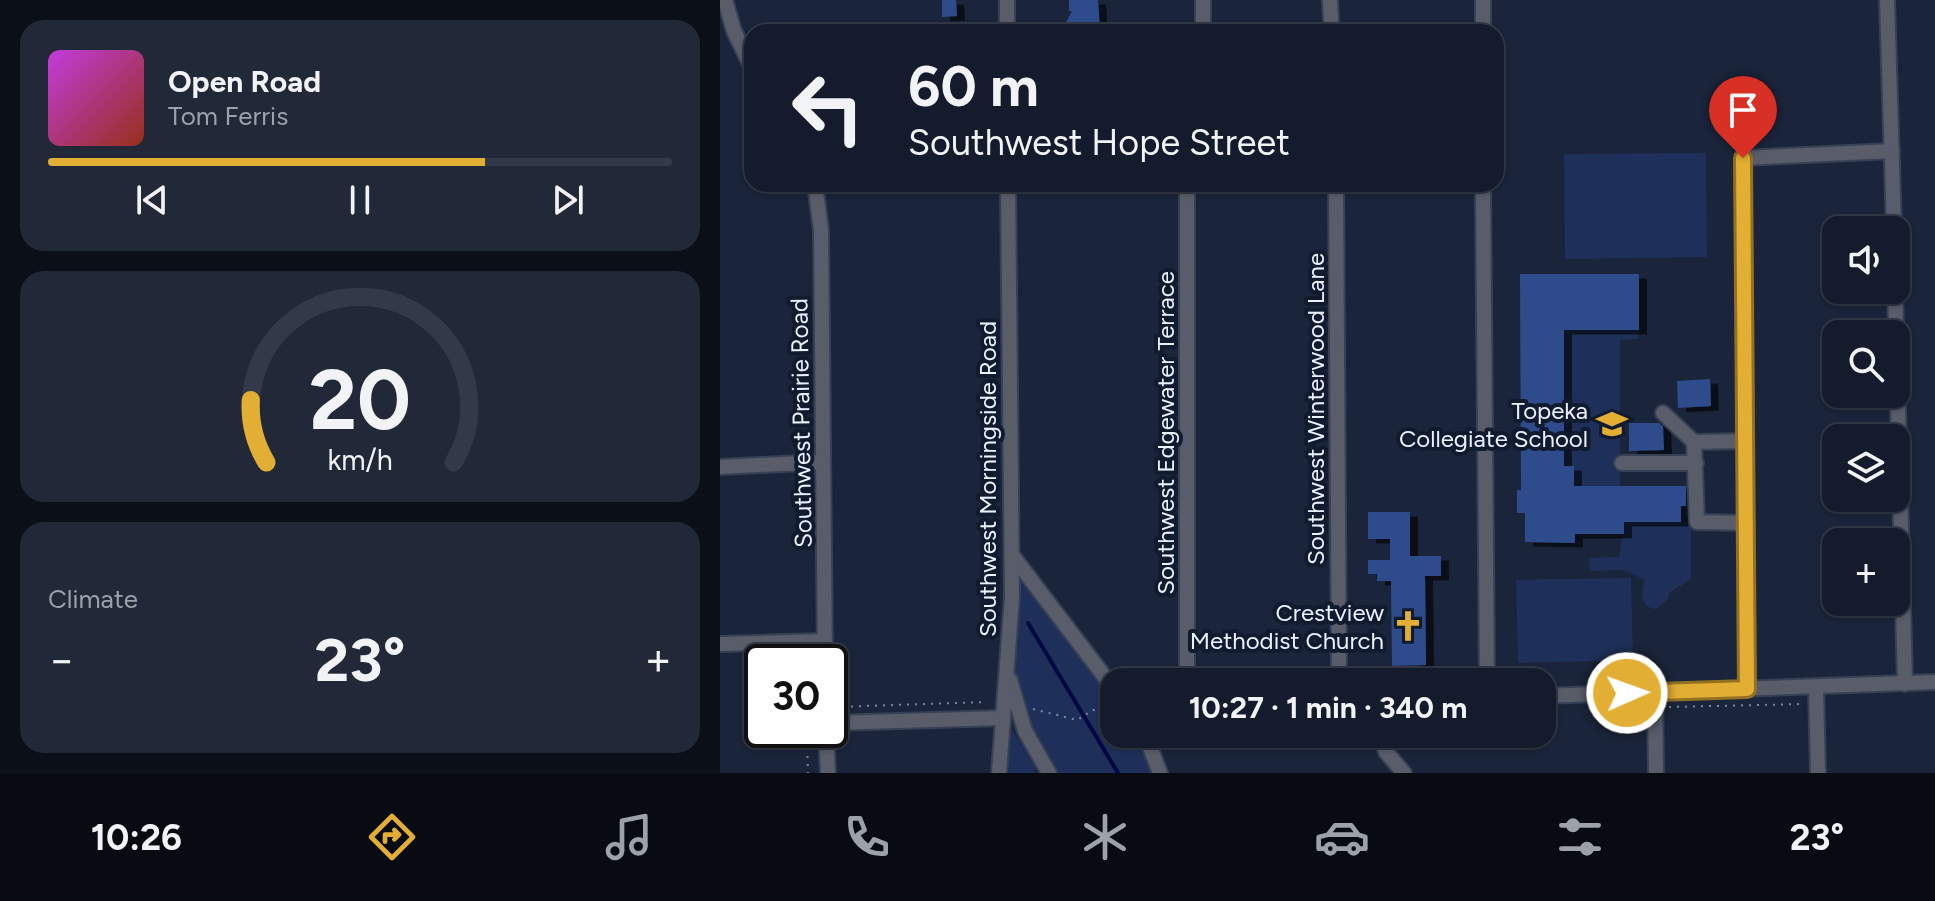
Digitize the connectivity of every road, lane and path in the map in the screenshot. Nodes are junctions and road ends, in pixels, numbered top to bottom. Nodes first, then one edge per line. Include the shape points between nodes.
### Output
1 (725, 0) edge
2 (1007, 0) edge
3 (1203, 0) edge
4 (1330, 0) edge
5 (1483, 0) edge
6 (1887, 0) edge
7 (1331, 20) dead end
8 (1007, 24) edge
9 (1203, 24) edge
10 (1483, 24) edge
11 (744, 52) edge
12 (1892, 151) junction
13 (816, 192) edge
14 (1008, 192) edge
15 (1187, 192) edge
16 (1336, 192) edge
17 (1483, 192) edge
18 (1894, 216) edge
19 (1895, 304) edge
20 (1663, 413) dead end
21 (1745, 441) junction
22 (1694, 442) junction
23 (823, 462) junction
24 (1622, 463) dead end
25 (1696, 463) junction
26 (720, 467) edge
27 (1746, 523) junction
28 (1011, 554) junction
29 (825, 641) joint
30 (720, 644) edge
31 (1187, 668) edge
32 (1339, 668) edge
33 (1487, 668) edge
34 (1100, 671) edge
35 (1006, 673) junction
36 (1935, 682) edge
37 (1905, 684) junction
38 (1816, 687) junction
39 (1747, 689) junction
40 (1655, 692) junction
41 (1556, 696) edge
42 (985, 702) dead end
43 (1804, 704) dead end
44 (848, 707) edge
45 (1665, 707) dead end
46 (1028, 708) dead end
47 (1100, 711) edge
48 (1002, 718) junction
49 (848, 722) edge
50 (807, 748) edge
51 (827, 748) edge
52 (1150, 748) edge
53 (1385, 748) edge
54 (808, 773) edge
55 (828, 773) edge
56 (999, 773) edge
57 (1049, 773) edge
58 (1160, 773) edge
59 (1404, 773) edge
60 (1656, 773) edge
61 (1818, 773) edge

1 - 11 street
2 - 8 street
3 - 9 street
4 - 7 street
5 - 10 street
6 - 12 street
12 - 18 street
12 - 21 street via 1743,158
13 - 23 street, Southwest Prairie Road
14 - 28 street, Southwest Morningside Road
15 - 31 street, Southwest Edgewater Terrace
16 - 32 street, Southwest Winterwood Lane
17 - 33 street
19 - 37 street
20 - 22 street
21 - 22 street
21 - 27 street
22 - 25 street
23 - 26 street
23 - 29 street, Southwest Prairie Road
24 - 25 street
25 - 27 street via 1697,522
27 - 39 street
28 - 34 street
28 - 35 street, Southwest Morningside Road
29 - 30 street
35 - 48 street, Southwest Morningside Road
35 - 57 street via 1025,731
36 - 37 street
37 - 38 street
38 - 39 street
38 - 61 street
39 - 40 street
40 - 41 street
40 - 60 street
42 - 44 path
43 - 45 path
46 - 47 path via 1077,720
48 - 49 street
48 - 56 street, Southwest Morningside Road
50 - 54 path
51 - 55 street
52 - 58 street
53 - 59 street

